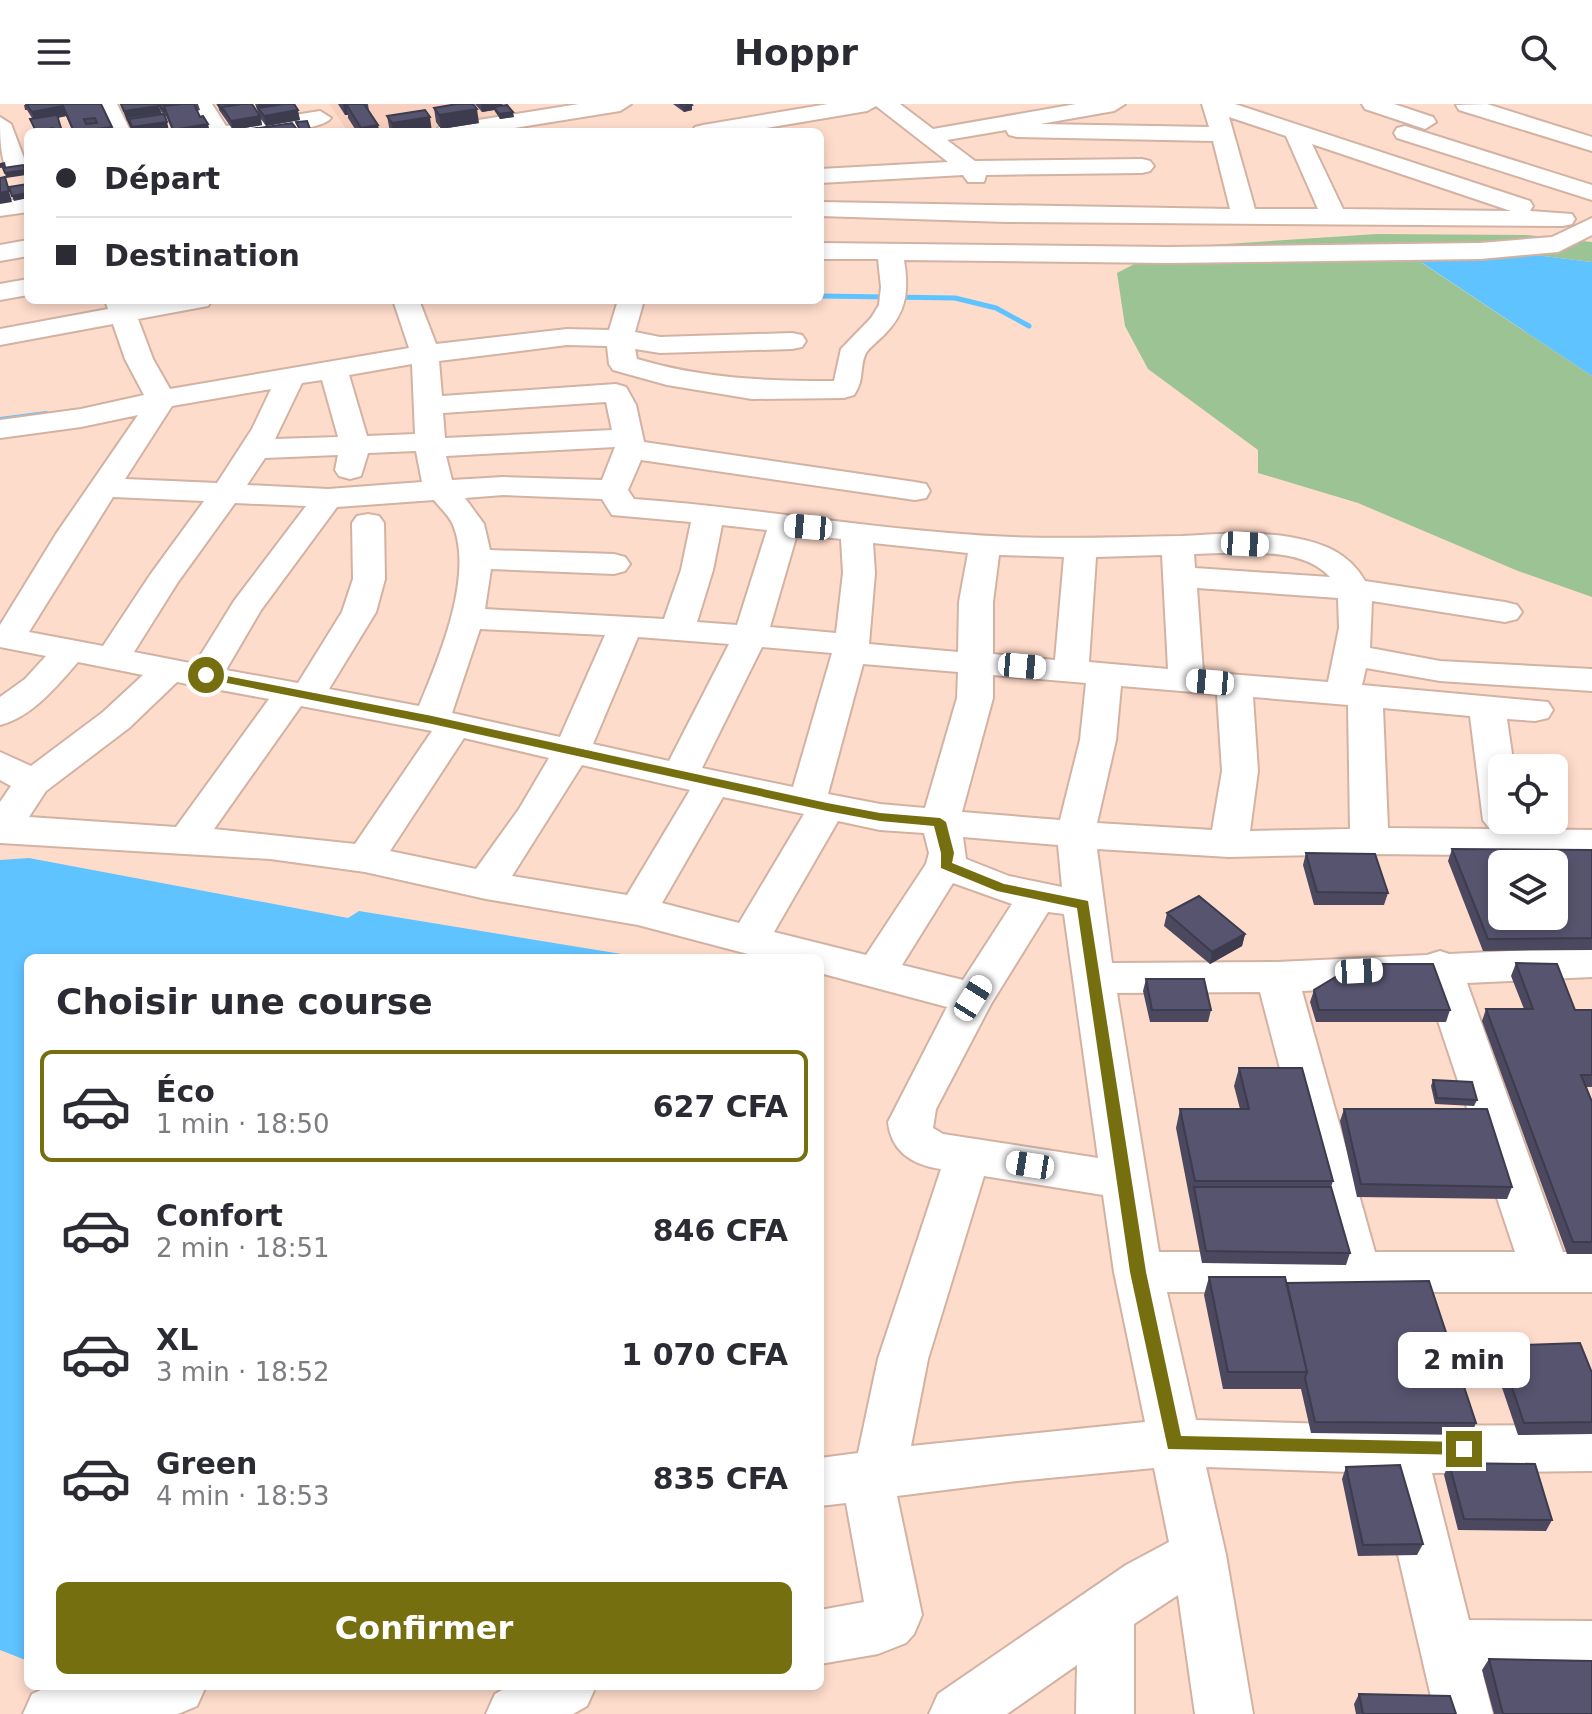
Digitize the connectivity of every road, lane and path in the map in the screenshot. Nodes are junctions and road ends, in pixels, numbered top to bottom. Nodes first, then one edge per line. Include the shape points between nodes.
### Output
1 (106, 104) edge
2 (201, 104) edge
3 (620, 104) edge
4 (867, 104) edge
5 (886, 104) edge
6 (977, 104) edge
7 (1114, 104) edge
8 (1130, 104) edge
9 (1214, 104) edge
10 (1278, 104) edge
11 (1373, 104) edge
12 (613, 105) edge
13 (760, 112) edge
14 (1581, 114) dead end
15 (319, 118) edge
16 (525, 118) edge
17 (1435, 119) edge
18 (0, 124) edge
19 (1011, 126) junction
20 (118, 128) edge
21 (216, 128) edge
22 (256, 128) edge
23 (469, 128) edge
24 (627, 128) edge
25 (714, 128) edge
26 (1547, 130) junction
27 (1133, 133) junction
28 (1296, 133) junction
29 (1220, 134) junction
30 (930, 136) junction
31 (1592, 144) edge
32 (1592, 151) edge
33 (1359, 153) junction
34 (14, 166) edge
35 (1142, 166) junction
36 (1063, 167) junction
37 (970, 168) junction
38 (1412, 171) junction
39 (824, 176) edge
40 (1545, 177) junction
41 (1592, 193) edge
42 (24, 206) edge
43 (0, 209) edge
44 (824, 209) edge
45 (1333, 214) junction
46 (1244, 215) junction
47 (978, 216) junction
48 (1120, 216) junction
49 (1151, 216) junction
50 (1423, 216) junction
51 (1584, 225) edge
52 (24, 249) edge
53 (824, 251) edge
54 (890, 252) junction
55 (0, 253) edge
56 (980, 253) junction
57 (24, 288) edge
58 (0, 292) edge
59 (154, 304) edge
60 (407, 304) edge
61 (630, 304) edge
62 (120, 307) edge
63 (0, 337) edge
64 (792, 341) dead end
65 (424, 354) junction
66 (620, 369) junction
67 (333, 370) junction
68 (290, 377) junction
69 (155, 390) junction
70 (0, 403) edge
71 (431, 405) junction
72 (0, 429) edge
73 (629, 443) junction
74 (431, 445) junction
75 (355, 446) junction
76 (254, 449) junction
77 (105, 487) junction
78 (439, 490) junction
79 (915, 491) dead end
80 (227, 494) junction
81 (337, 497) junction
82 (618, 499) junction
83 (709, 513) junction
84 (368, 523) dead end
85 (784, 525) junction
86 (856, 532) junction
87 (985, 545) junction
88 (1081, 549) junction
89 (476, 559) junction
90 (1179, 561) junction
91 (614, 564) junction
92 (1355, 589) junction
93 (1505, 612) dead end
94 (466, 618) junction
95 (612, 625) junction
96 (677, 630) junction
97 (751, 635) junction
98 (4, 638) edge
99 (851, 648) junction
100 (70, 651) junction
101 (1350, 655) junction
102 (112, 659) junction
103 (973, 661) junction
104 (170, 669) junction
105 (1088, 672) junction
106 (206, 675) junction
107 (1186, 680) junction
108 (1592, 680) edge
109 (1234, 684) junction
110 (300, 694) junction
111 (1354, 695) junction
112 (1487, 706) junction
113 (1535, 708) junction
114 (0, 714) edge
115 (443, 723) junction
116 (572, 750) junction
117 (1493, 754) edge
118 (0, 764) edge
119 (696, 779) junction
120 (33, 783) junction
121 (817, 805) junction
122 (940, 822) junction
123 (2, 829) edge
124 (1488, 829) edge
125 (1076, 833) junction
126 (1542, 834) edge
127 (186, 841) junction
128 (1369, 841) junction
129 (1592, 843) edge
130 (1229, 844) junction
131 (365, 859) junction
132 (945, 865) junction
133 (486, 885) junction
134 (1037, 897) junction
135 (1083, 904) junction
136 (638, 911) junction
137 (750, 938) junction
138 (812, 954) edge
139 (824, 957) edge
140 (1592, 962) edge
141 (1440, 966) junction
142 (877, 971) junction
143 (1277, 977) junction
144 (1094, 978) junction
145 (973, 998) junction
146 (968, 1155) junction
147 (1123, 1180) junction
148 (1138, 1272) junction
149 (1357, 1272) junction
150 (1569, 1272) edge
151 (1174, 1443) junction
152 (1592, 1448) edge
153 (1400, 1450) junction
154 (856, 1477) edge
155 (1199, 1555) junction
156 (1106, 1611) junction
157 (824, 1636) edge
158 (1448, 1647) junction
159 (1592, 1649) edge
160 (162, 1690) edge
161 (560, 1690) edge
162 (52, 1714) edge
163 (515, 1714) edge
164 (958, 1714) edge
165 (1105, 1714) edge
166 (1224, 1714) edge
167 (1464, 1714) edge

1 - 20 street
2 - 21 street
3 - 12 street
4 - 13 street
5 - 30 street
6 - 19 street
7 - 19 street
8 - 27 street
9 - 28 street
9 - 29 street
10 - 17 street
11 - 17 street
12 - 16 street
12 - 24 street
13 - 25 street
14 - 26 street
15 - 22 street
16 - 23 street
17 - 26 street
17 - 33 street
17 - 40 street
18 - 34 street
19 - 27 street
19 - 30 street
19 - 36 street
26 - 31 street
27 - 29 street
27 - 35 street
28 - 33 street
28 - 45 street
29 - 46 street
30 - 37 street
32 - 40 street
33 - 38 street
35 - 36 street
35 - 49 street
36 - 37 street
36 - 48 street
37 - 39 street
37 - 47 street via 976,178
38 - 50 street
38 - 51 street
40 - 41 street
42 - 43 street
44 - 47 street
45 - 46 street
45 - 50 street
46 - 49 street
47 - 48 street
47 - 56 street
48 - 49 street
50 - 51 street
51 - 56 street via 1558,244 1480,251
52 - 55 street
53 - 54 street
54 - 56 street
54 - 66 street via 895,297 886,319 854,350 844,389 752,390
57 - 58 street
59 - 62 street
60 - 65 street
61 - 66 street
62 - 63 street
62 - 69 street
64 - 66 street via 660,345
65 - 66 street via 567,337
65 - 67 street
65 - 71 street
66 - 71 street via 566,394
66 - 73 street
67 - 68 street
67 - 75 street
68 - 69 street
68 - 76 street
69 - 70 street
69 - 72 street via 98,417
69 - 77 street via 146,427
71 - 74 street
73 - 74 street
73 - 79 street
73 - 82 street
74 - 75 street
74 - 78 street
75 - 76 street
75 - 81 street
76 - 80 street
77 - 80 street
77 - 98 street
78 - 81 street
78 - 82 street via 503,486
78 - 89 street via 468,524
80 - 81 street
80 - 102 street
81 - 106 street via 246,608
82 - 83 street
82 - 91 street
83 - 85 street
83 - 96 street
84 - 110 street via 369,579 359,612
85 - 86 street
85 - 97 street
86 - 87 street
86 - 99 street via 859,573
87 - 88 street
87 - 103 street
88 - 90 street
88 - 105 street
89 - 91 street
89 - 94 street
90 - 92 street
90 - 107 street
91 - 95 street
92 - 93 street
92 - 101 street
94 - 95 street
94 - 115 street
95 - 96 street
95 - 116 street
96 - 97 street
97 - 99 street
97 - 119 street
98 - 100 street
99 - 103 street
99 - 121 street
100 - 102 street
100 - 114 street via 37,687
101 - 111 street
101 - 113 street via 1440,671
102 - 104 street
103 - 105 street
103 - 122 street via 975,698
104 - 106 street
104 - 120 street via 116,720
105 - 107 street
105 - 125 street via 1098,740
106 - 110 street
107 - 109 street
108 - 113 street
109 - 111 street
109 - 130 street via 1240,760
110 - 115 street
110 - 127 street
111 - 112 street
111 - 128 street
112 - 113 street
112 - 117 street
115 - 116 street
115 - 131 street
116 - 119 street
116 - 133 street
118 - 120 street
119 - 121 street
119 - 136 street
120 - 123 street
121 - 122 street
121 - 137 street
122 - 125 street
122 - 132 street via 948,853
123 - 127 street
124 - 128 street
125 - 130 street
125 - 135 street
126 - 129 street
127 - 131 street
128 - 130 street
131 - 133 street
132 - 134 street
132 - 142 street
133 - 136 street
134 - 135 street
134 - 145 street
135 - 144 street
136 - 137 street
137 - 138 street
139 - 142 street
140 - 141 street
141 - 143 street
141 - 150 street
142 - 145 street
143 - 144 street
143 - 149 street
144 - 147 street
145 - 146 street via 910,1122 912,1137 921,1144
146 - 147 street
146 - 154 street via 903,1359
147 - 148 street
148 - 149 street
148 - 151 street
149 - 150 street
151 - 153 street
151 - 154 street
151 - 155 street
152 - 153 street
153 - 158 street
154 - 157 street via 894,1615 878,1627
155 - 156 street
155 - 166 street
156 - 164 street
156 - 165 street
158 - 159 street
158 - 167 street
160 - 162 street via 90,1710
161 - 163 street

